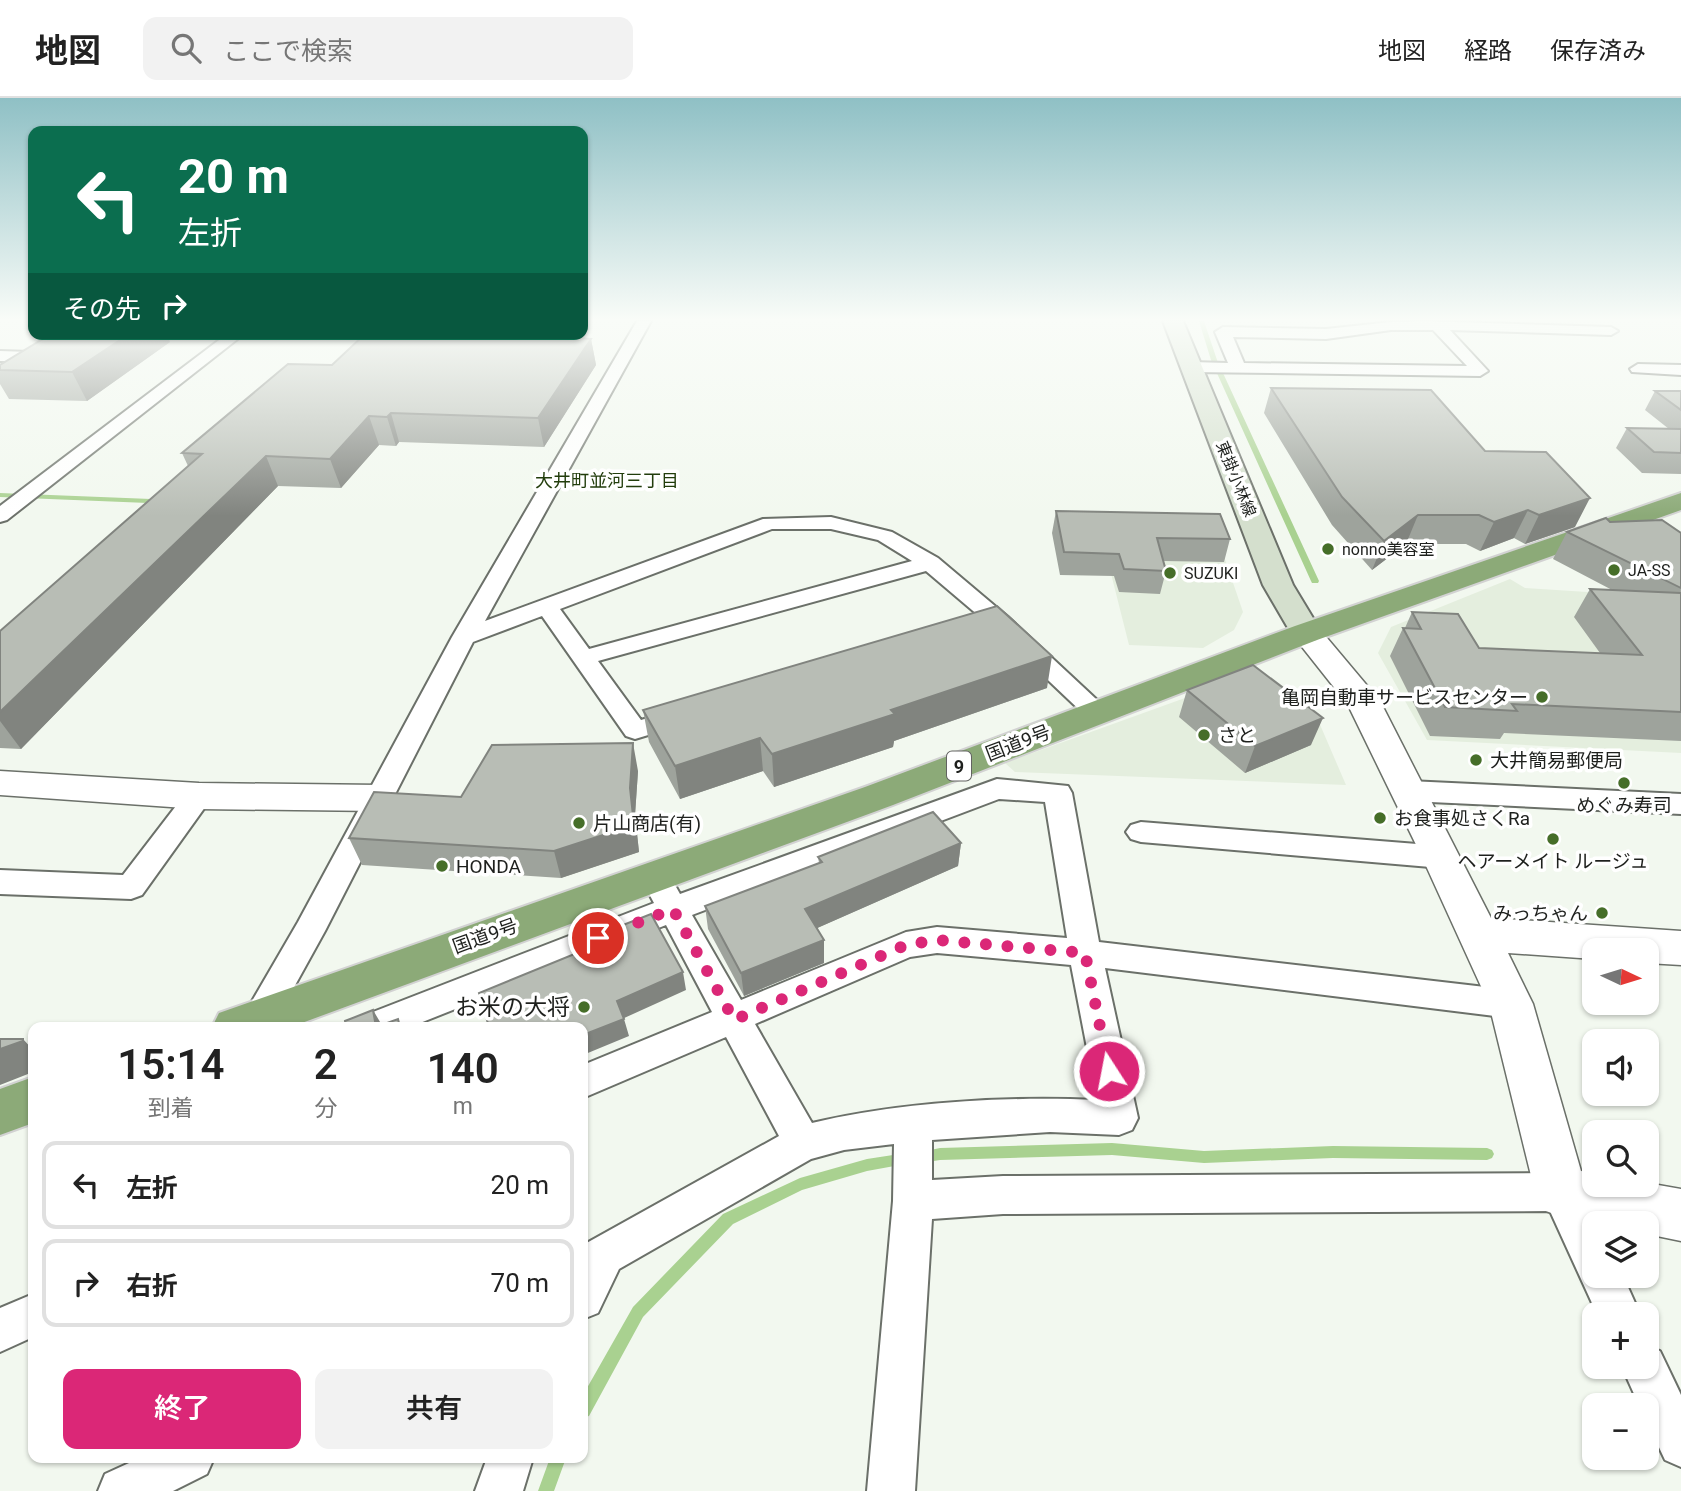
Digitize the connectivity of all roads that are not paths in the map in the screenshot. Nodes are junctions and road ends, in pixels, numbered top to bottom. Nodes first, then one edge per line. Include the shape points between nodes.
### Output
1 (169, 386) edge
2 (609, 386) edge
3 (1199, 386) edge
4 (1681, 501) edge
5 (0, 516) edge
6 (930, 563) junction
7 (547, 607) junction
8 (1000, 622) junction
9 (974, 629) edge
10 (1306, 633) junction
11 (464, 637) junction
12 (584, 657) junction
13 (701, 710) edge
14 (1097, 712) junction
15 (0, 783) edge
16 (1409, 791) junction
17 (199, 796) junction
18 (380, 798) junction
19 (1681, 803) edge
20 (1141, 832) dead end
21 (1442, 857) junction
22 (654, 875) junction
23 (0, 882) edge
24 (673, 909) junction
25 (1480, 934) junction
26 (1681, 948) edge
27 (1085, 953) junction
28 (1511, 1004) junction
29 (734, 1020) junction
30 (250, 1022) edge
31 (256, 1022) edge
32 (385, 1022) edge
33 (588, 1080) edge
34 (28, 1102) edge
35 (0, 1112) edge
36 (913, 1124) junction
37 (803, 1143) junction
38 (1561, 1192) junction
39 (913, 1201) junction
40 (1681, 1215) edge
41 (1582, 1237) edge
42 (593, 1261) edge
43 (588, 1280) edge
44 (28, 1317) edge
45 (0, 1330) edge
46 (1650, 1379) edge
47 (1681, 1444) edge
48 (181, 1463) edge
49 (508, 1463) edge
50 (122, 1491) edge
51 (499, 1491) edge
52 (891, 1491) edge

1 - 5 street
2 - 11 street
3 - 10 main road, 東掛小林線 via 1278,585
4 - 10 highway, 国道9号 / 9
6 - 7 street via 885,536 858,529 831,523 770,523
6 - 8 street
6 - 12 street
7 - 11 street
7 - 12 street
8 - 9 street
8 - 14 street
10 - 14 highway, 国道9号 / 9
10 - 16 street via 1363,701
11 - 18 street
12 - 13 street via 635,730
14 - 22 highway, 国道9号 / 9
15 - 17 street
16 - 19 street
16 - 21 street
17 - 18 street
17 - 23 street via 131,887
18 - 30 street via 309,931
20 - 21 street
21 - 25 street
22 - 24 street
22 - 31 highway, 国道9号 / 9
24 - 27 street via 997,789 1058,793
24 - 29 street
24 - 32 street
25 - 26 street
25 - 28 street
27 - 28 street
27 - 29 street via 937,940 906,945
27 - 36 street via 1119,1118 1050,1115
28 - 38 street
29 - 33 street
29 - 37 street
34 - 35 highway
36 - 37 street
36 - 39 street
37 - 42 street
38 - 39 street via 1003,1195
38 - 40 street
38 - 41 street
39 - 52 street
42 - 43 street
44 - 45 street
46 - 47 street
48 - 50 street
49 - 51 street

